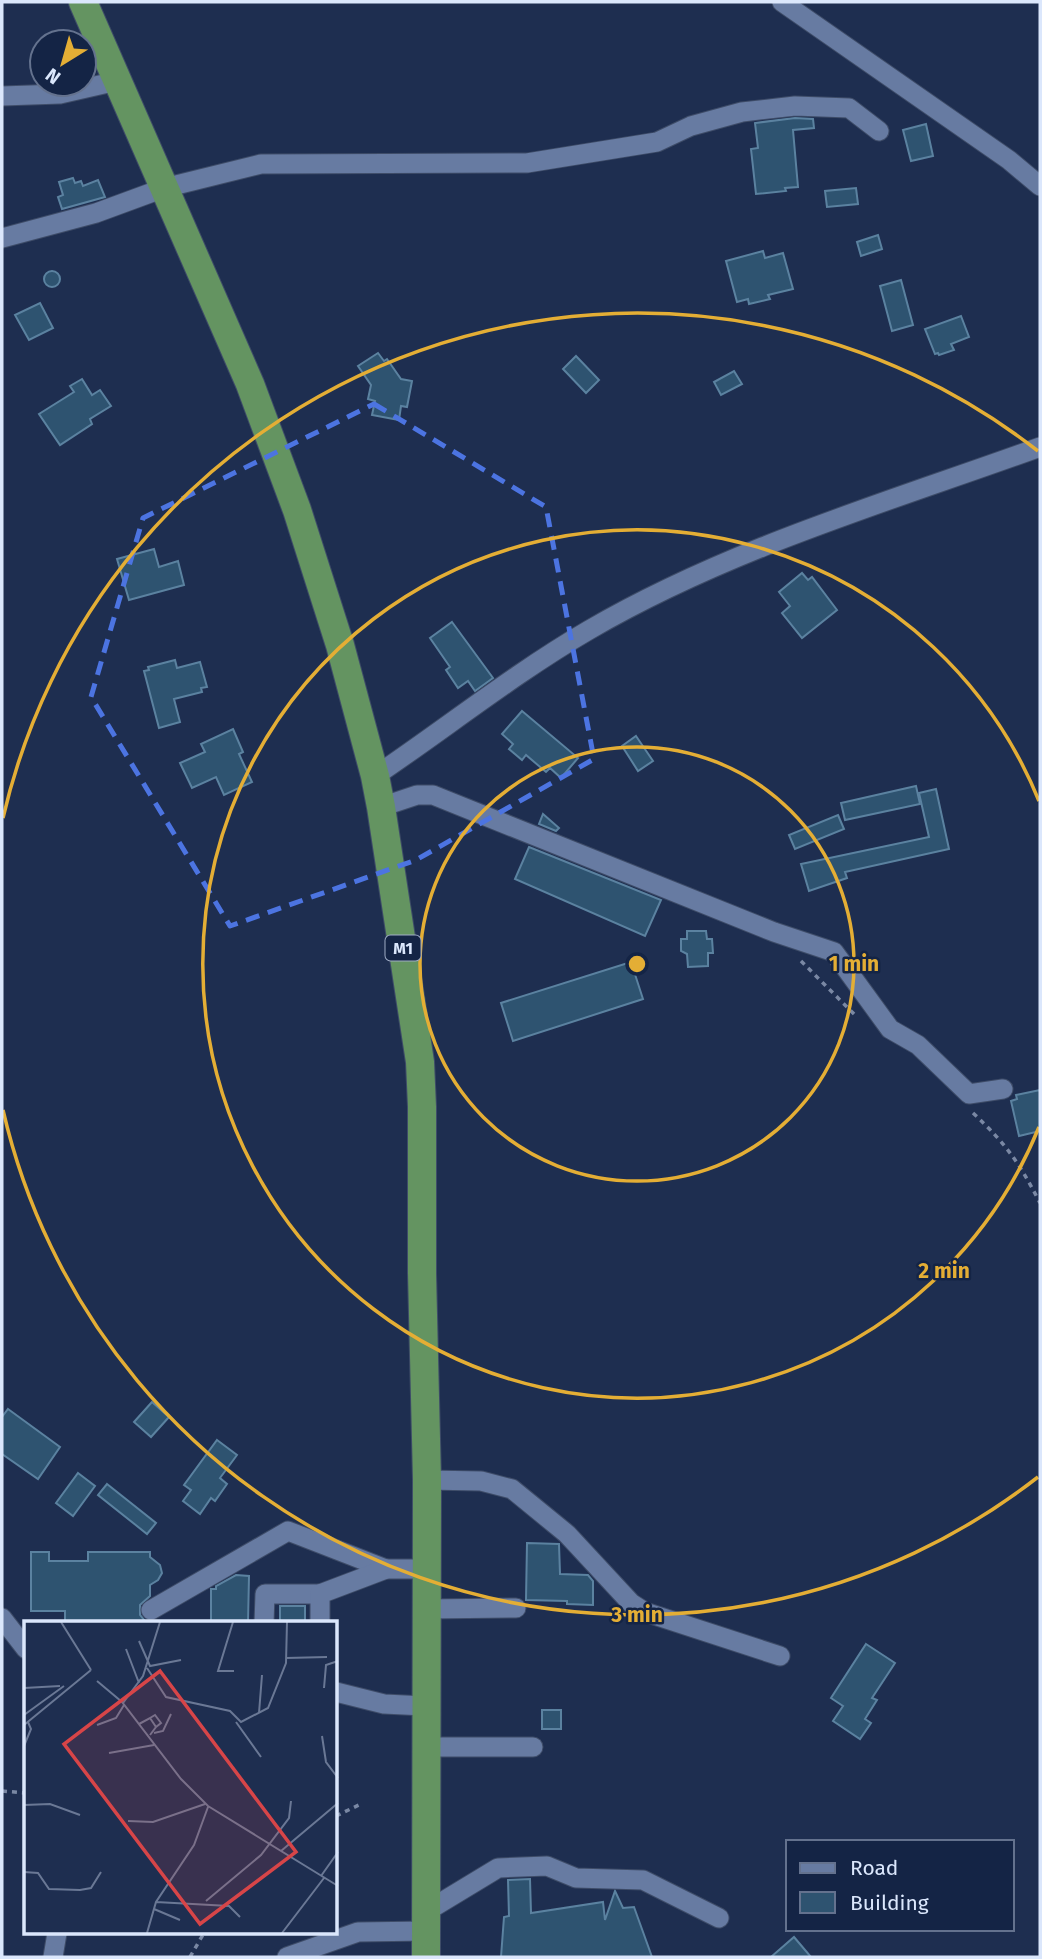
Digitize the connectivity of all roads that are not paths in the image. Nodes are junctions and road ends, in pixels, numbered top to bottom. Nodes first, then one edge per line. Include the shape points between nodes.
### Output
1 (83, 2) edge
2 (782, 2) edge
3 (117, 81) junction
4 (2, 96) edge
5 (879, 131) dead end
6 (1040, 186) edge
7 (164, 188) junction
8 (2, 238) edge
9 (1040, 447) edge
10 (375, 776) junction
11 (381, 807) junction
12 (1003, 1089) dead end
13 (427, 1479) junction
14 (386, 1569) junction
15 (427, 1569) junction
16 (320, 1594) junction
17 (516, 1608) dead end
18 (426, 1609) junction
19 (151, 1610) dead end
20 (2, 1618) edge
21 (264, 1621) edge
22 (320, 1621) edge
23 (24, 1646) edge
24 (780, 1656) dead end
25 (338, 1692) edge
26 (425, 1706) junction
27 (426, 1747) junction
28 (533, 1747) dead end
29 (719, 1917) dead end
30 (57, 1934) edge
31 (427, 1941) edge
32 (53, 1957) edge
33 (287, 1957) edge

1 - 3 highway, M1
2 - 6 street
3 - 4 street via 60,94
3 - 7 highway, M1
5 - 7 street via 849,108 794,106 742,112 691,125 657,142 527,163 261,164
7 - 8 street via 96,213
7 - 10 highway, M1 via 250,384 297,510
9 - 10 street via 803,531 674,586 589,630
10 - 11 highway, M1
11 - 12 street via 433,795 834,952 890,1029 918,1045 969,1094
11 - 13 highway, M1 via 420,1062
13 - 15 highway, M1
13 - 24 street via 481,1481 512,1489 567,1534 631,1603 645,1612
14 - 15 street
14 - 16 street
14 - 19 street via 288,1531
15 - 18 highway, M1
16 - 21 street via 265,1594
16 - 22 street
17 - 18 street
18 - 26 highway, M1
20 - 23 street
25 - 26 street via 384,1704
26 - 27 highway, M1
27 - 28 street
27 - 31 highway, M1
29 - 31 street via 643,1880 576,1878 547,1866 498,1868
30 - 32 street
31 - 33 street via 358,1932

